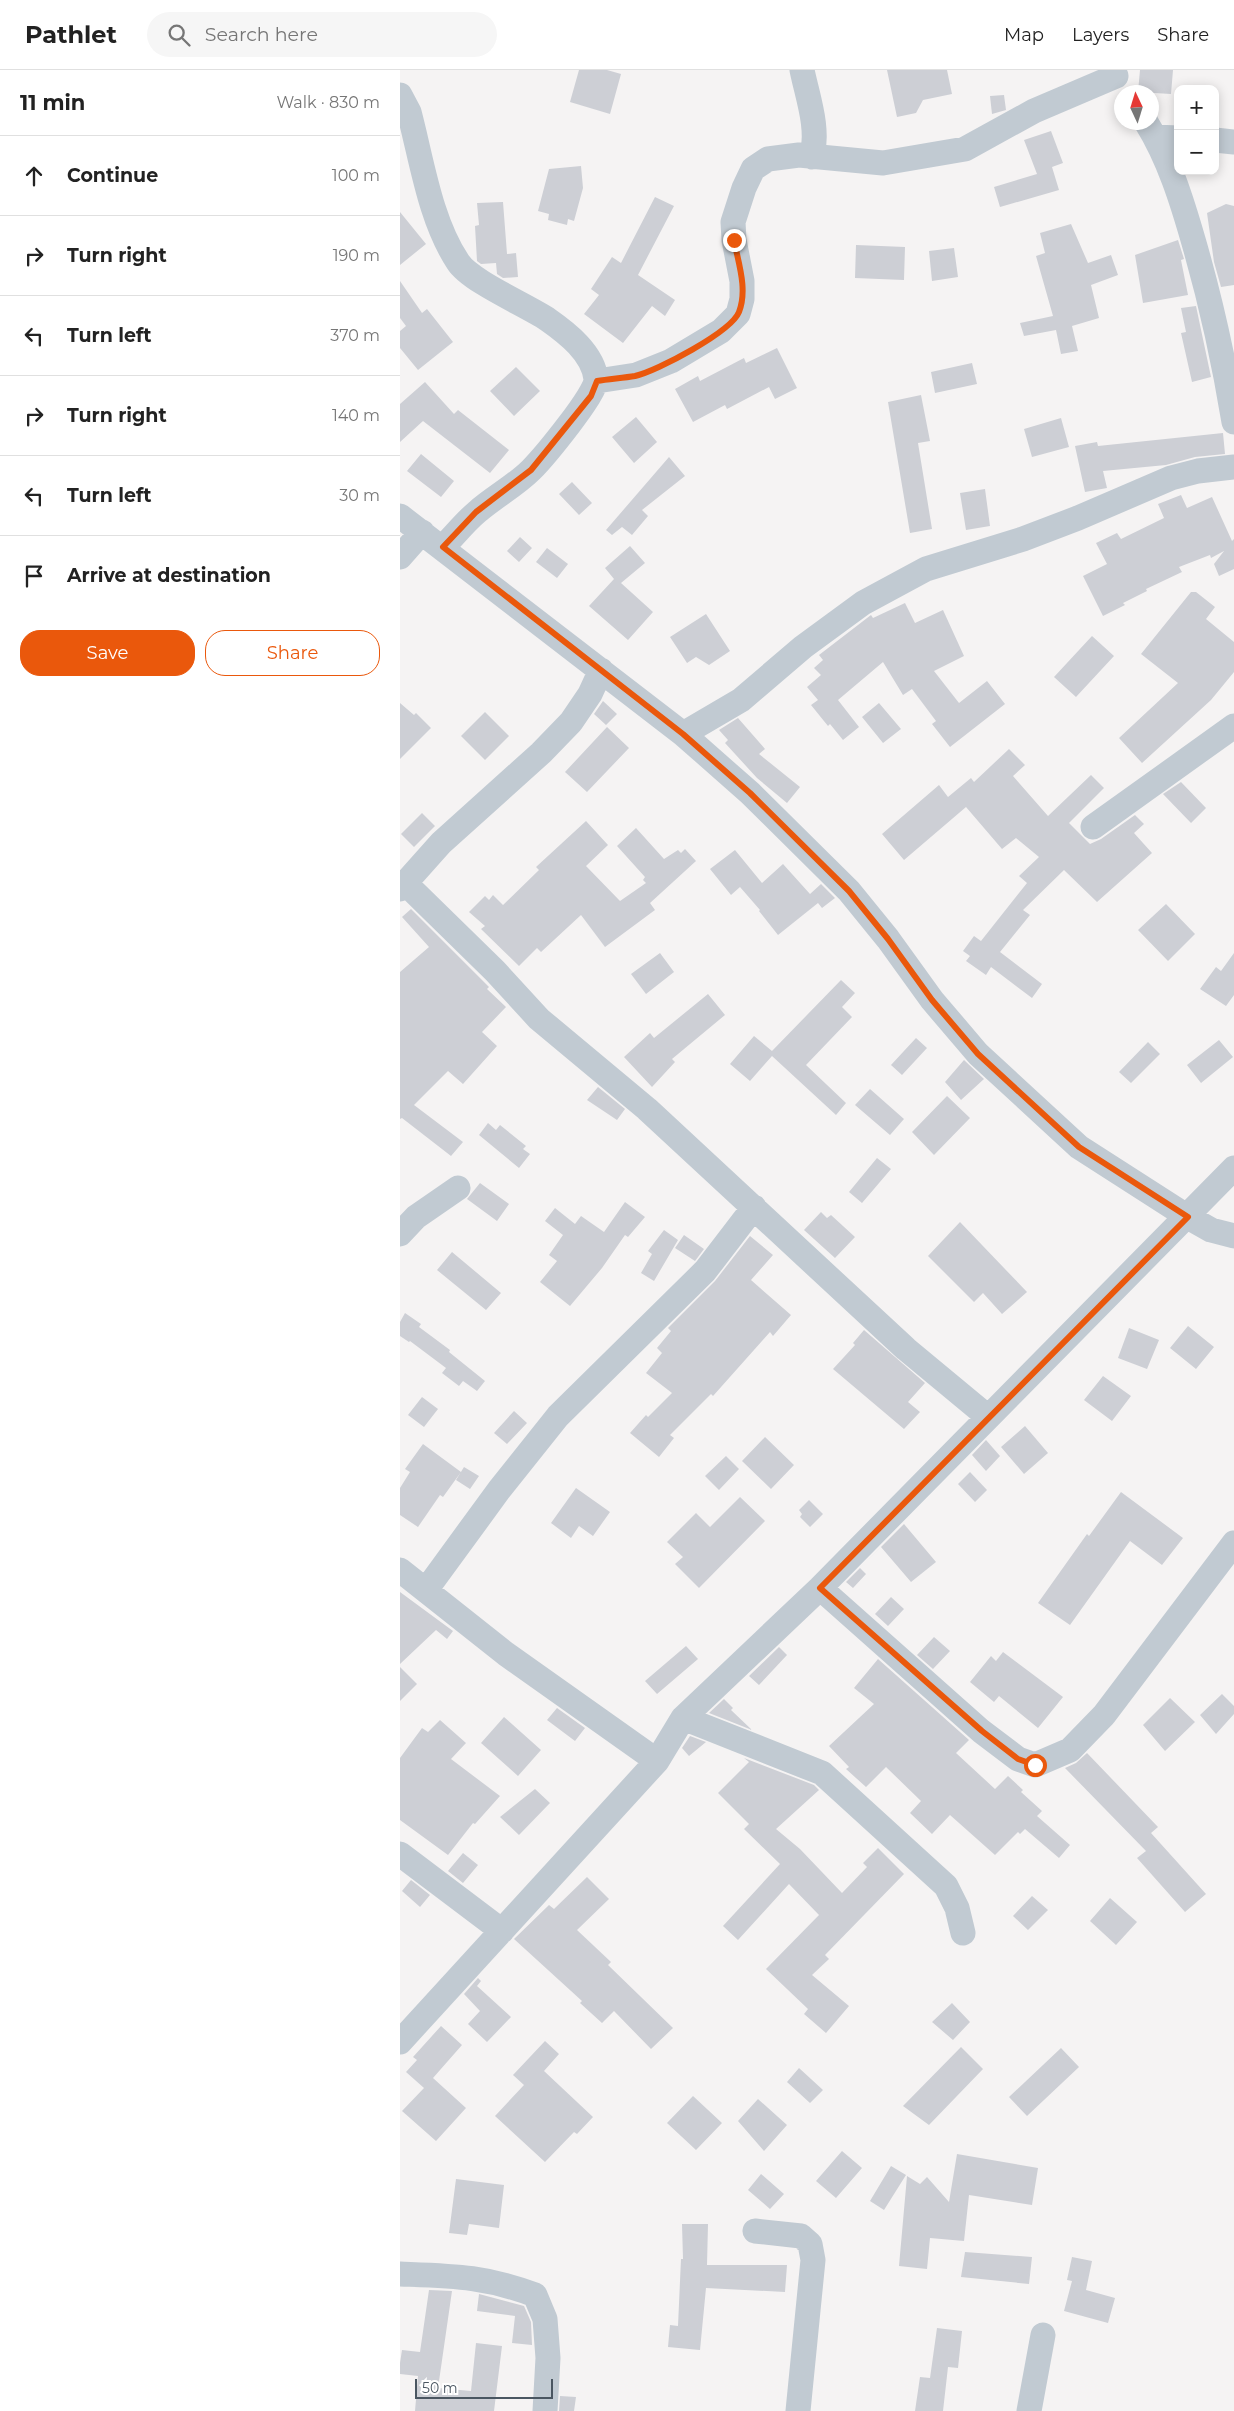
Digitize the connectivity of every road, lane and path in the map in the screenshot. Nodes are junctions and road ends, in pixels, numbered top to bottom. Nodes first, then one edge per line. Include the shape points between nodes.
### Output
1 (802, 70) edge
2 (1119, 79) edge
3 (400, 95) edge
4 (1159, 132) edge
5 (1219, 140) edge
6 (1234, 142) edge
7 (812, 156) junction
8 (597, 381) junction
9 (1234, 422) edge
10 (1234, 467) edge
11 (400, 516) edge
12 (422, 532) junction
13 (443, 547) junction
14 (400, 557) edge
15 (601, 670) junction
16 (1234, 726) edge
17 (683, 734) junction
18 (1092, 826) dead end
19 (403, 886) edge
20 (1234, 1168) edge
21 (458, 1188) dead end
22 (754, 1207) junction
23 (1188, 1217) junction
24 (400, 1234) edge
25 (1234, 1236) edge
26 (988, 1418) junction
27 (1234, 1543) edge
28 (400, 1570) edge
29 (820, 1588) junction
30 (426, 1590) junction
31 (682, 1718) junction
32 (657, 1761) junction
33 (400, 1854) edge
34 (502, 1931) junction
35 (963, 1933) dead end
36 (400, 2042) edge
37 (755, 2231) dead end
38 (400, 2274) edge
39 (1042, 2335) dead end
40 (545, 2411) edge
41 (798, 2411) edge
42 (1029, 2411) edge

1 - 7 street via 815,126
2 - 7 street via 1034,110 965,148 883,163
3 - 8 street via 409,112 440,229 459,264 566,333 592,365
4 - 9 street via 1206,284 1224,359
5 - 6 street
7 - 8 street via 768,159 753,168 733,222 742,281 738,314 721,331 671,361 636,376
8 - 13 street via 591,396 531,470 476,512
10 - 17 street via 1171,478 1023,539 926,569 863,603 803,647 741,700
11 - 12 street
12 - 13 street
12 - 14 street
13 - 15 street
15 - 17 street
15 - 19 street via 590,694 570,722 541,753 441,843
16 - 18 street
17 - 23 street via 750,793 849,891 932,1000 978,1054 1079,1147
19 - 22 street via 495,971 539,1019 647,1108
20 - 23 street
21 - 24 street via 416,1217
22 - 26 street via 906,1348
22 - 30 street via 705,1271 558,1416
23 - 25 street via 1212,1230
23 - 26 street
26 - 29 street
27 - 29 street via 1104,1715 1070,1750 1035,1765 1018,1759 982,1731
28 - 30 street
29 - 31 street
30 - 32 street via 506,1654
31 - 32 street
31 - 35 street via 822,1772 946,1886 957,1908
32 - 34 street
33 - 34 street
34 - 36 street
37 - 41 street via 801,2236 810,2244 813,2260
38 - 40 street via 462,2276 506,2284 535,2295 545,2319 548,2358
39 - 42 street

